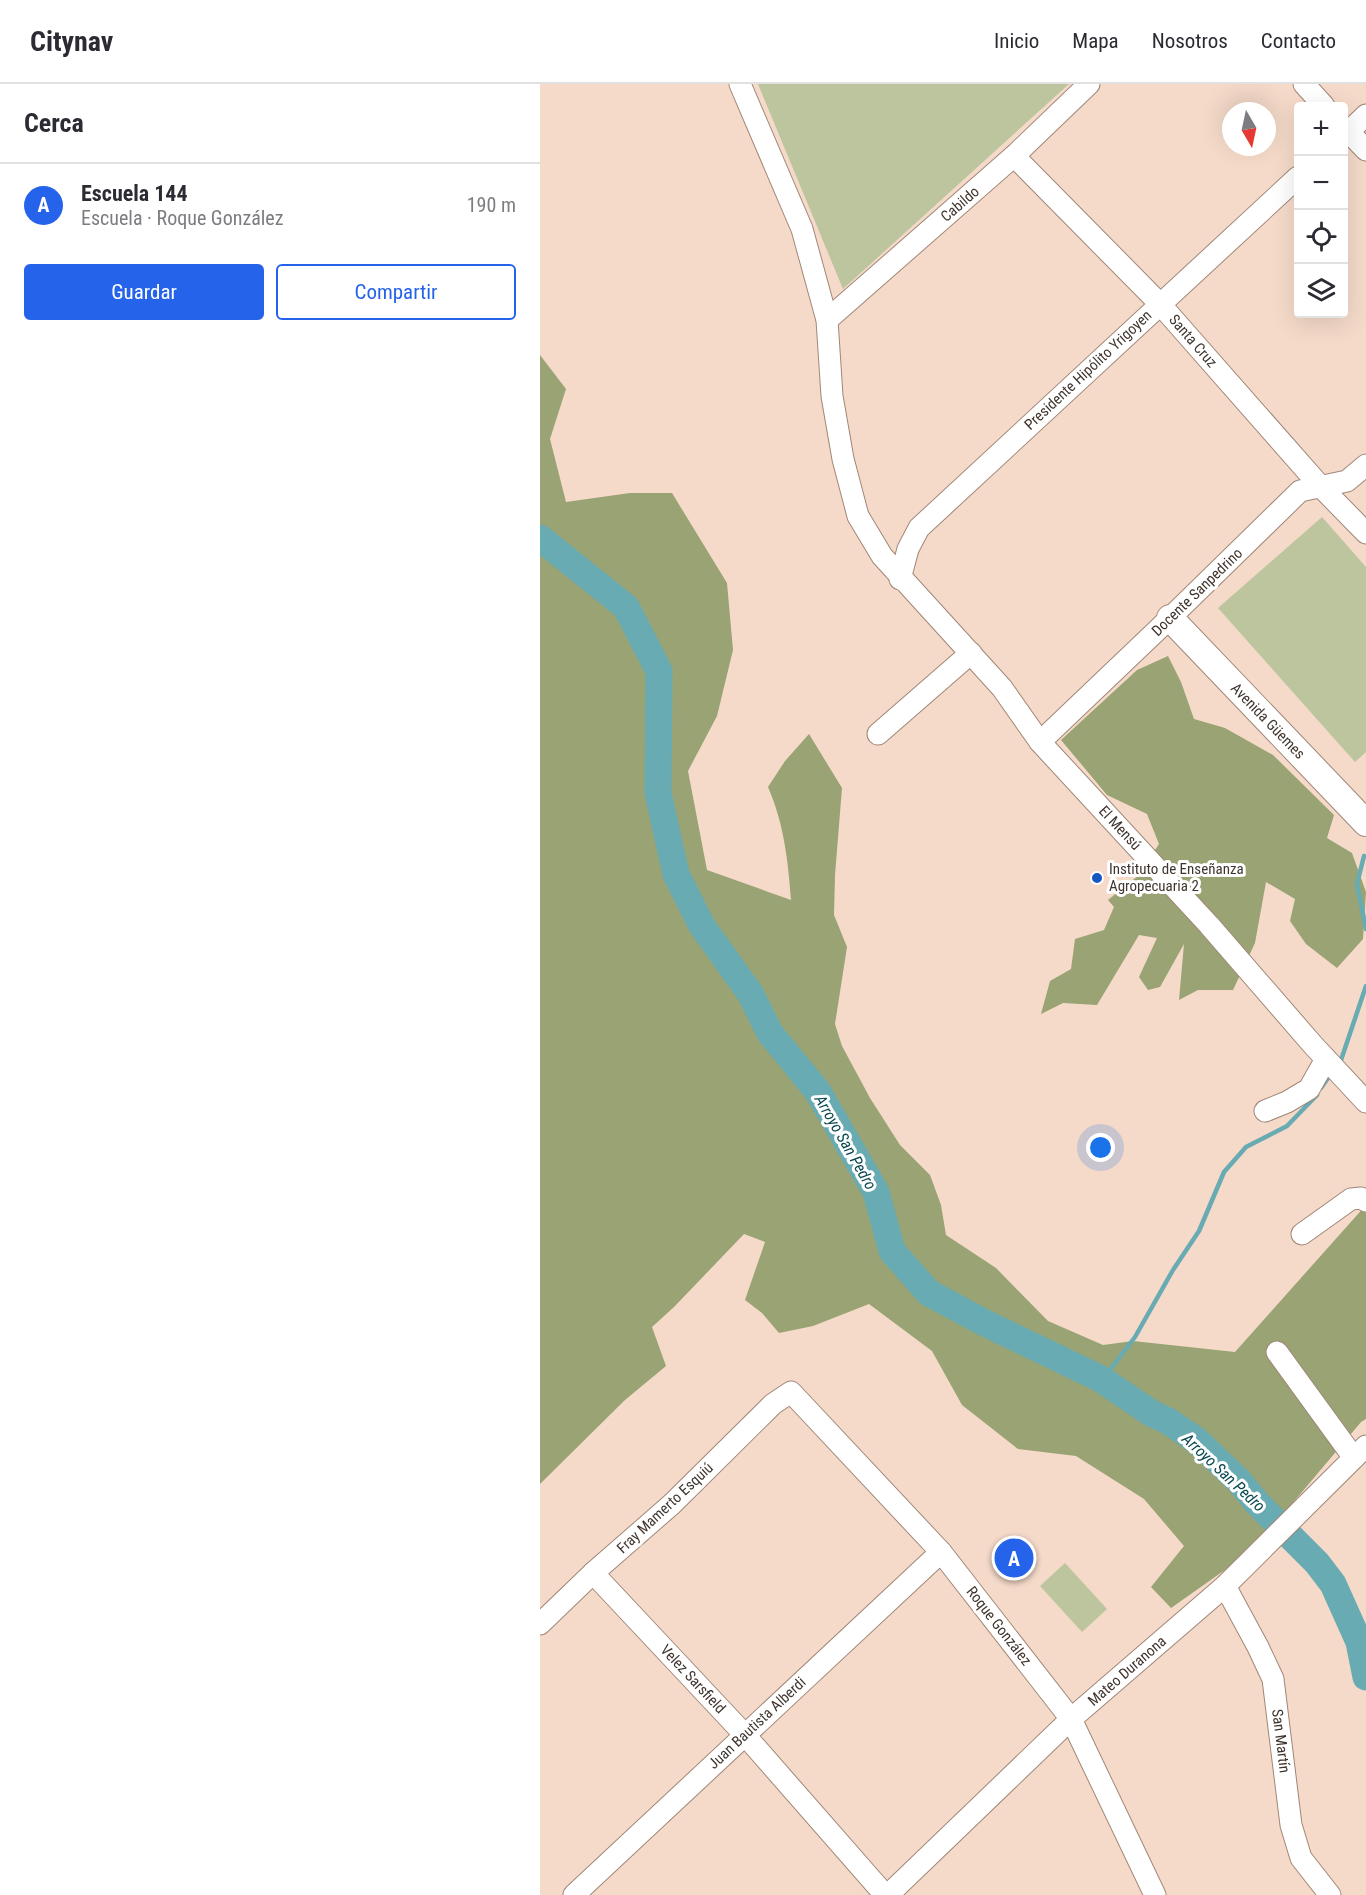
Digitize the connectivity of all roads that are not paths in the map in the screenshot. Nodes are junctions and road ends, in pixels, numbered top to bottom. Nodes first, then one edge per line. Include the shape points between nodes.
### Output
1 (740, 84) edge
2 (1089, 84) edge
3 (1304, 84) edge
4 (1320, 102) edge
5 (1366, 115) edge
6 (1348, 130) edge
7 (1348, 135) edge
8 (1366, 150) edge
9 (1014, 156) junction
10 (1294, 182) edge
11 (1160, 304) junction
12 (826, 320) junction
13 (1366, 465) edge
14 (1321, 487) junction
15 (1366, 533) edge
16 (900, 579) junction
17 (1170, 618) junction
18 (971, 653) junction
19 (878, 734) dead end
20 (1040, 741) junction
21 (1366, 823) edge
22 (1326, 1059) junction
23 (1366, 1102) edge
24 (1265, 1111) dead end
25 (1366, 1201) edge
26 (1302, 1234) dead end
27 (1277, 1352) dead end
28 (790, 1392) joint
29 (1362, 1451) edge
30 (941, 1552) junction
31 (593, 1573) junction
32 (1225, 1586) junction
33 (540, 1624) edge
34 (1071, 1719) junction
35 (744, 1734) junction
36 (574, 1895) edge
37 (887, 1895) edge
38 (1155, 1895) edge
39 (1330, 1895) edge

1 - 12 street, El Mensú via 802,229
2 - 9 street, Cabildo
3 - 4 street
5 - 6 street
7 - 8 street
9 - 11 street, Santa Cruz
9 - 12 street, Cabildo
10 - 11 street, Presidente Hipólito Yrigoyen
11 - 14 street, Santa Cruz
11 - 16 street, Presidente Hipólito Yrigoyen via 919,528
12 - 16 street, El Mensú via 832,396 858,516
13 - 14 street, Docente Sanpedrino via 1347,481
14 - 15 street, Santa Cruz
14 - 17 street, Docente Sanpedrino via 1300,491
16 - 18 street, El Mensú
17 - 20 street, Docente Sanpedrino
17 - 21 main road, Avenida Güemes
18 - 19 street
18 - 20 street, El Mensú
20 - 22 street, El Mensú
22 - 23 street, El Mensú
22 - 24 street via 1309,1089
25 - 26 street via 1351,1199
27 - 29 street
28 - 30 street, Roque González
28 - 31 street, Fray Mamerto Esquiú
29 - 32 street, Mateo Duranona
30 - 34 street, Roque González
30 - 35 street, Juan Bautista Alberdi
31 - 33 street, Fray Mamerto Esquiú
31 - 35 street, Velez Sarsfield
32 - 34 street, Mateo Duranona
32 - 39 street, San Martín via 1272,1679 1291,1825 1301,1858
34 - 37 street, Mateo Duranona
34 - 38 street, Roque González
35 - 36 street, Juan Bautista Alberdi
35 - 37 street, Velez Sarsfield

